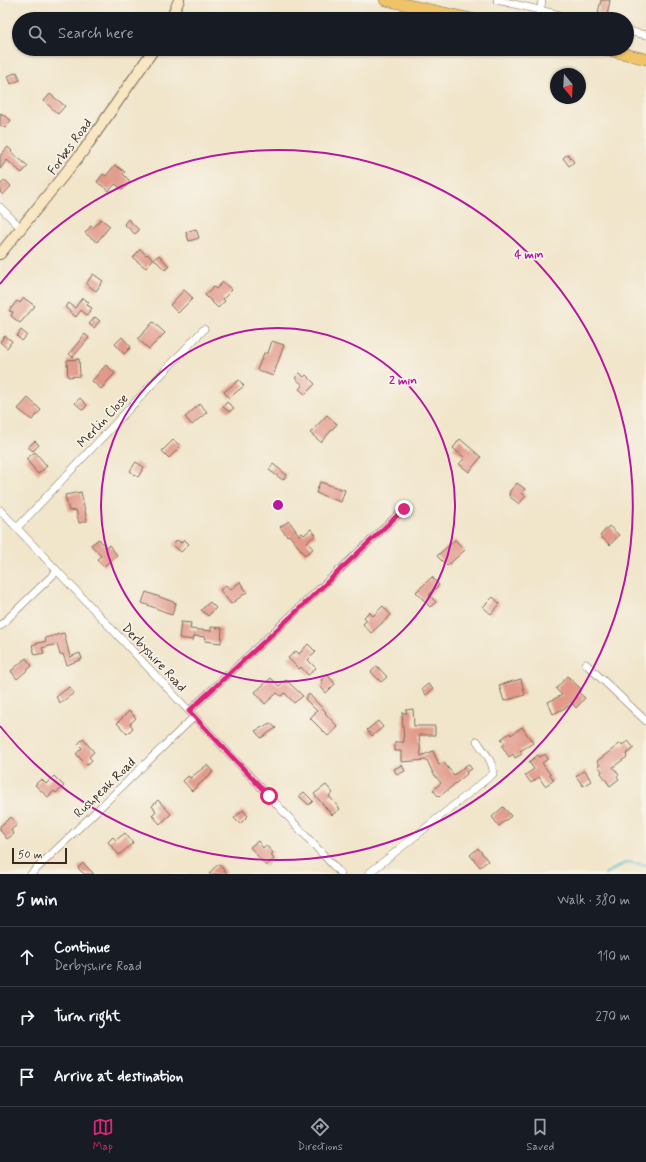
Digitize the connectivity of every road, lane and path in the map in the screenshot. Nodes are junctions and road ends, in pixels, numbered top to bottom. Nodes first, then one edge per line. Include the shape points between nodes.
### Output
1 (179, 0) edge
2 (385, 0) edge
3 (497, 0) edge
4 (542, 0) edge
5 (540, 11) junction
6 (174, 12) edge
7 (440, 12) edge
8 (545, 12) edge
9 (634, 32) edge
10 (646, 35) edge
11 (149, 56) edge
12 (633, 56) edge
13 (646, 59) edge
14 (0, 207) edge
15 (21, 228) junction
16 (0, 254) edge
17 (204, 328) dead end
18 (404, 509) dead end
19 (0, 510) edge
20 (17, 528) junction
21 (57, 571) junction
22 (0, 626) edge
23 (586, 664) dead end
24 (189, 711) junction
25 (194, 717) junction
26 (646, 721) edge
27 (477, 741) dead end
28 (30, 874) edge
29 (341, 874) edge
30 (368, 874) edge

1 - 6 main road
2 - 7 main road
3 - 5 street
4 - 5 street
5 - 8 street
9 - 10 street
11 - 15 main road, Forbes Road via 84,150
12 - 13 main road
14 - 15 street
15 - 16 main road, Forbes Road
17 - 20 street, Merlin Close
18 - 24 street
19 - 20 street, Derbyshire Road
20 - 21 street, Derbyshire Road
21 - 22 street
21 - 24 street, Derbyshire Road
23 - 26 street
24 - 25 street, Derbyshire Road
25 - 28 street, Rushpeak Road
25 - 29 street, Derbyshire Road
27 - 30 street via 494,770 493,774

